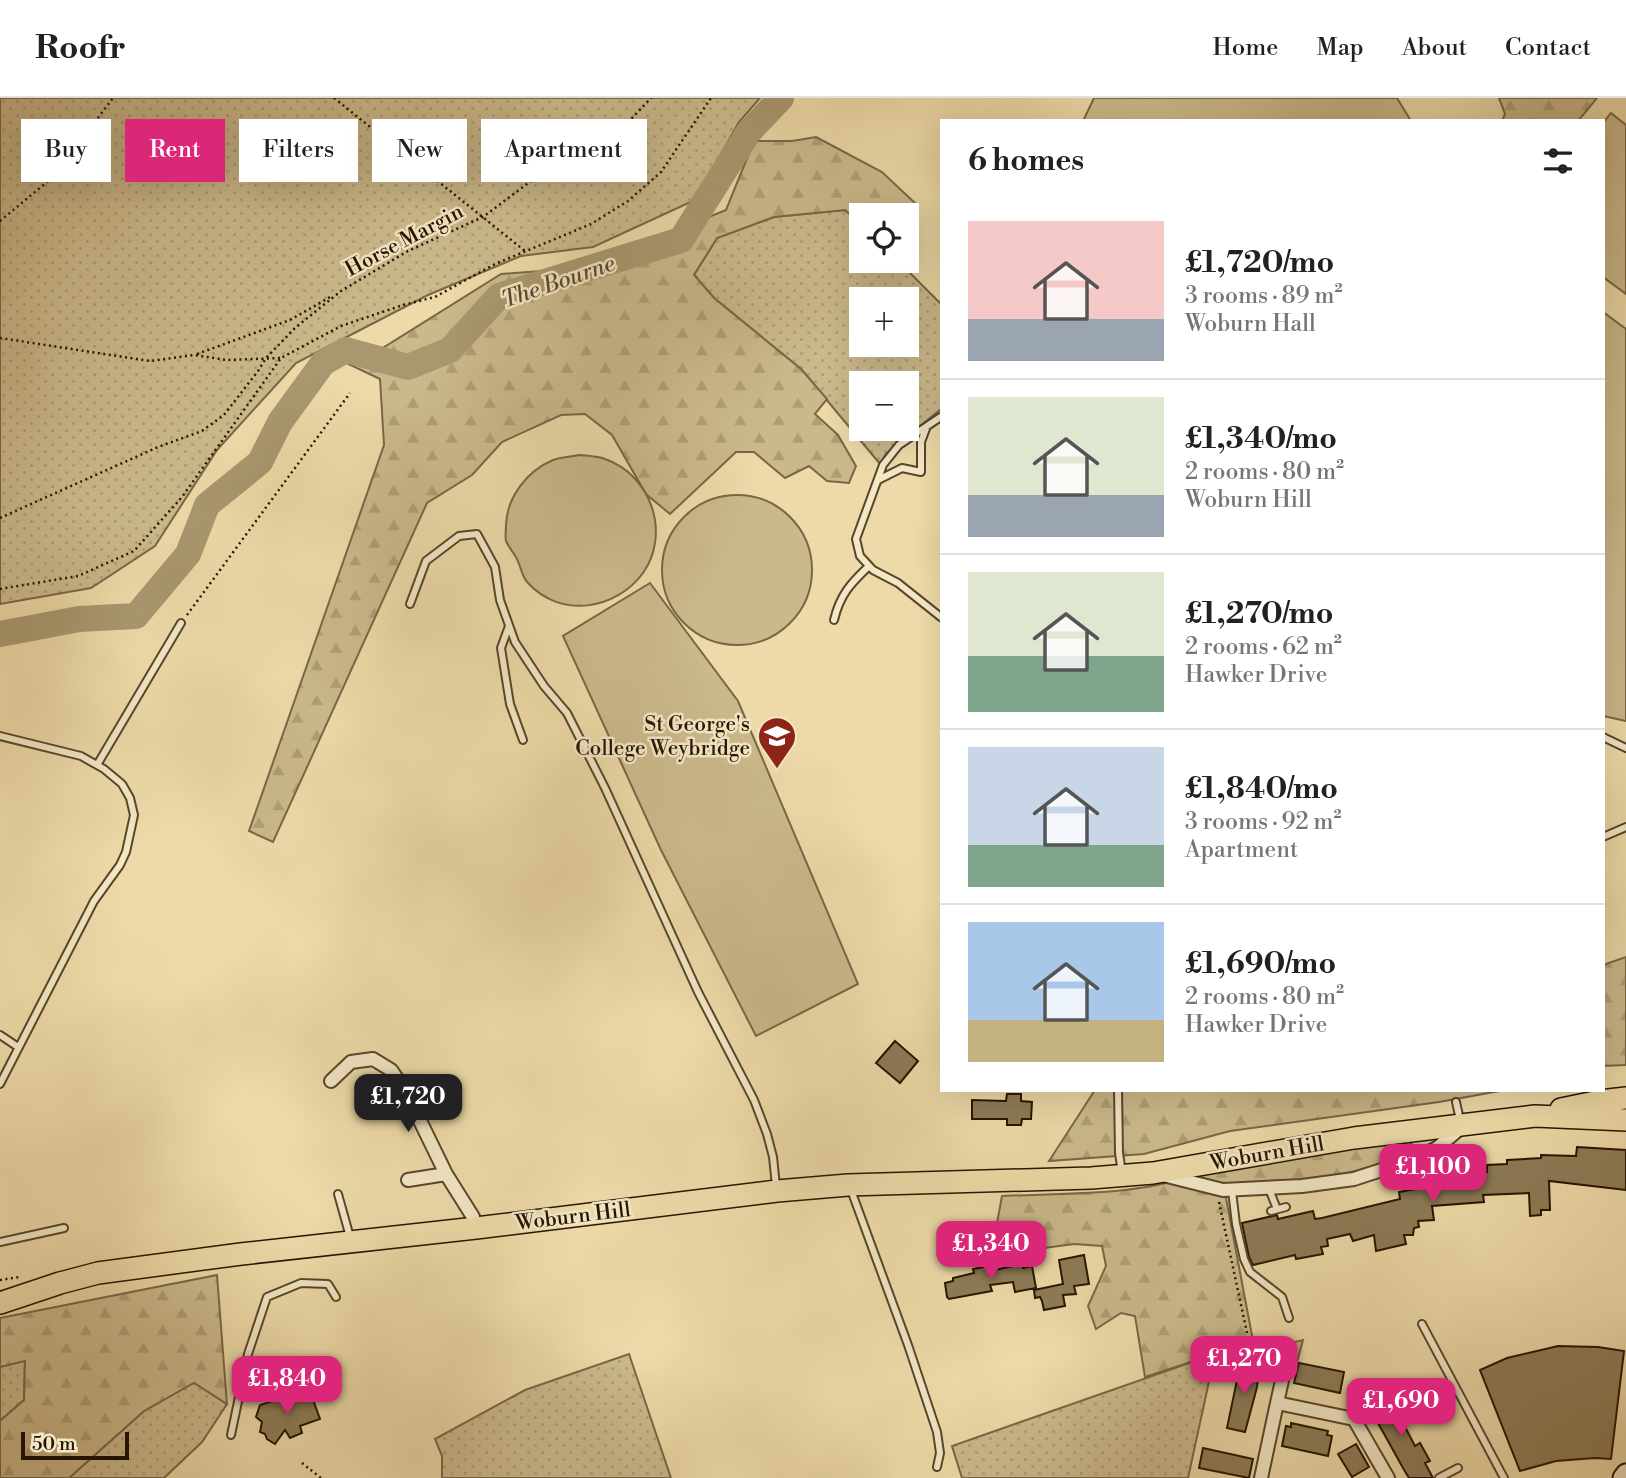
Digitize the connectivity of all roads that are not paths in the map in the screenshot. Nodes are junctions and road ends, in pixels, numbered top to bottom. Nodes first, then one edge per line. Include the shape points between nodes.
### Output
1 (940, 417) edge
2 (928, 424) junction
3 (876, 481) junction
4 (869, 566) junction
5 (410, 604) dead end
6 (940, 616) edge
7 (834, 620) dead end
8 (181, 623) road end
9 (509, 626) junction
10 (0, 736) edge
11 (1605, 738) edge
12 (523, 740) dead end
13 (1626, 748) edge
14 (97, 765) junction
15 (1626, 827) edge
16 (1605, 836) edge
17 (0, 1035) edge
18 (18, 1047) junction
19 (331, 1081) dead end
20 (0, 1084) edge
21 (1118, 1092) edge
22 (1626, 1098) edge
23 (1456, 1102) dead end
24 (1535, 1116) junction
25 (1626, 1120) edge
26 (1462, 1125) junction
27 (1153, 1173) junction
28 (446, 1174) junction
29 (1122, 1175) junction
30 (408, 1180) dead end
31 (848, 1185) junction
32 (1269, 1189) junction
33 (777, 1191) junction
34 (1232, 1191) junction
35 (338, 1194) dead end
36 (1286, 1207) dead end
37 (64, 1228) dead end
38 (476, 1228) junction
39 (0, 1242) edge
40 (351, 1243) junction
41 (336, 1297) dead end
42 (0, 1303) edge
43 (1289, 1318) dead end
44 (1422, 1324) dead end
45 (1285, 1367) dead end
46 (1277, 1403) junction
47 (231, 1435) dead end
48 (937, 1467) dead end
49 (1458, 1468) dead end
50 (1261, 1478) edge
51 (1388, 1478) edge
52 (1439, 1478) edge
53 (1504, 1478) edge

1 - 2 lane
2 - 3 lane via 899,445
2 - 3 lane via 921,442 921,472 902,468
3 - 4 lane via 856,539 860,556
4 - 6 lane
4 - 7 lane via 838,600
5 - 9 lane via 426,561 459,536 477,534 495,567
8 - 14 lane
9 - 12 lane via 501,648 510,704
9 - 33 lane via 536,675 567,713 754,1100 767,1134
10 - 14 lane via 81,756
11 - 13 lane
14 - 18 lane via 122,784 130,797 134,815 126,852 94,901
15 - 16 lane
17 - 18 lane
18 - 20 lane
19 - 28 street via 351,1062 373,1059 391,1070
21 - 29 lane
22 - 24 main road, Woburn Hill
23 - 26 lane
24 - 25 main road, Woburn Hill
24 - 26 main road, Woburn Hill
26 - 27 main road, Woburn Hill via 1354,1138
26 - 32 street, Woburn Hill via 1437,1148 1388,1168 1354,1179
27 - 29 main road, Woburn Hill
27 - 34 street, Woburn Hill
28 - 30 street
28 - 38 street
29 - 31 main road, Woburn Hill
31 - 33 main road, Woburn Hill
31 - 48 lane via 937,1432
32 - 34 street, Woburn Hill
32 - 36 lane via 1274,1210
33 - 38 main road, Woburn Hill
34 - 43 lane via 1244,1259 1250,1272 1282,1297
35 - 40 lane
37 - 39 lane
38 - 40 main road, Woburn Hill
40 - 42 main road, Woburn Hill via 98,1273
41 - 47 lane via 328,1284 301,1283 267,1297 248,1354
44 - 53 lane
45 - 46 street
46 - 50 street
46 - 51 street via 1355,1421
49 - 52 lane

